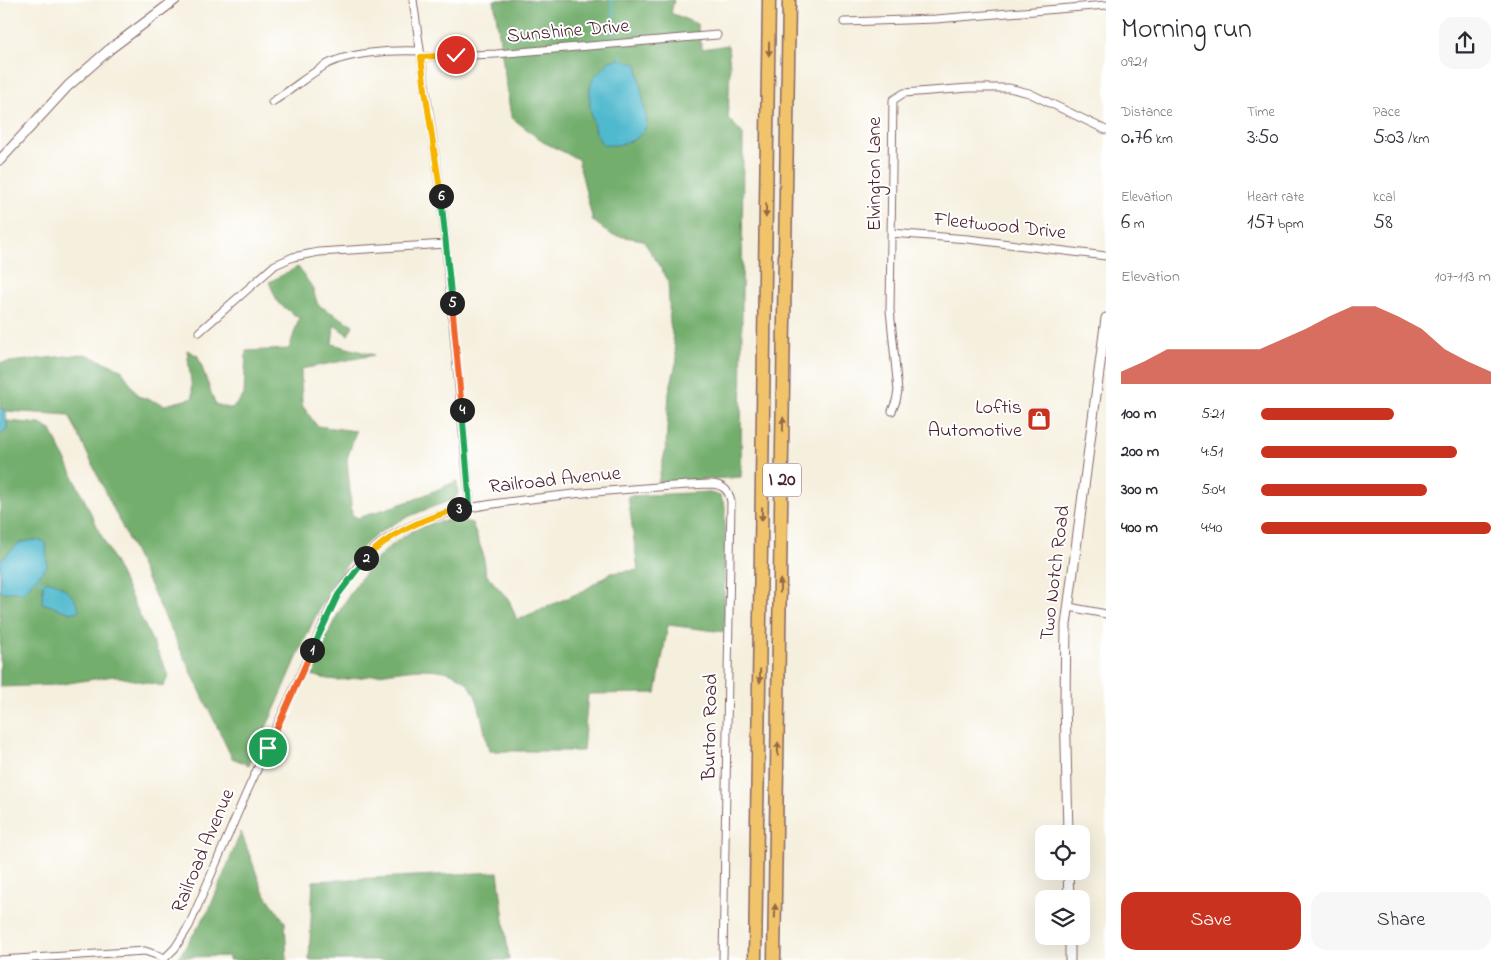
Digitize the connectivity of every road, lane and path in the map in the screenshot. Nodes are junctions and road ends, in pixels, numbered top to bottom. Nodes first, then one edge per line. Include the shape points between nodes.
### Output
1 (413, 0) edge
2 (769, 0) edge
3 (789, 0) edge
4 (172, 1) edge
5 (1106, 5) edge
6 (844, 22) dead end
7 (717, 35) dead end
8 (420, 54) junction
9 (272, 102) dead end
10 (1106, 130) edge
11 (0, 160) edge
12 (891, 233) junction
13 (446, 244) junction
14 (1106, 256) edge
15 (1106, 318) edge
16 (199, 332) dead end
17 (892, 411) dead end
18 (730, 495) joint
19 (470, 506) junction
20 (1069, 607) junction
21 (1106, 614) edge
22 (1068, 825) edge
23 (1070, 945) edge
24 (164, 959) edge
25 (0, 960) edge
26 (723, 960) edge
27 (755, 960) edge
28 (774, 960) edge
29 (1070, 960) edge

1 - 8 street
2 -> 27 highway, I 20
28 -> 3 highway, I 20
4 - 11 street via 104,54 62,92
5 - 6 street
7 - 8 street, Sunshine Drive via 505,53
8 - 9 street, Sunshine Drive via 376,53 336,61
8 - 13 street
10 - 12 street, Elvington Lane via 1029,93 1009,88 969,88 898,96 892,107
12 - 14 street, Fleetwood Drive via 968,238
12 - 17 street, Elvington Lane via 890,310 898,391
13 - 16 street via 319,252 293,257 275,265
13 - 19 street
15 - 20 street, Two Notch Road
18 - 19 street, Railroad Avenue via 724,488 709,484 602,490
18 - 26 street, Burton Road
19 - 24 street, Railroad Avenue via 426,519 393,536 374,550 344,586 326,618 189,926
20 - 21 street
20 - 22 street, Two Notch Road via 1065,652
23 - 29 street
24 - 25 street via 144,951

